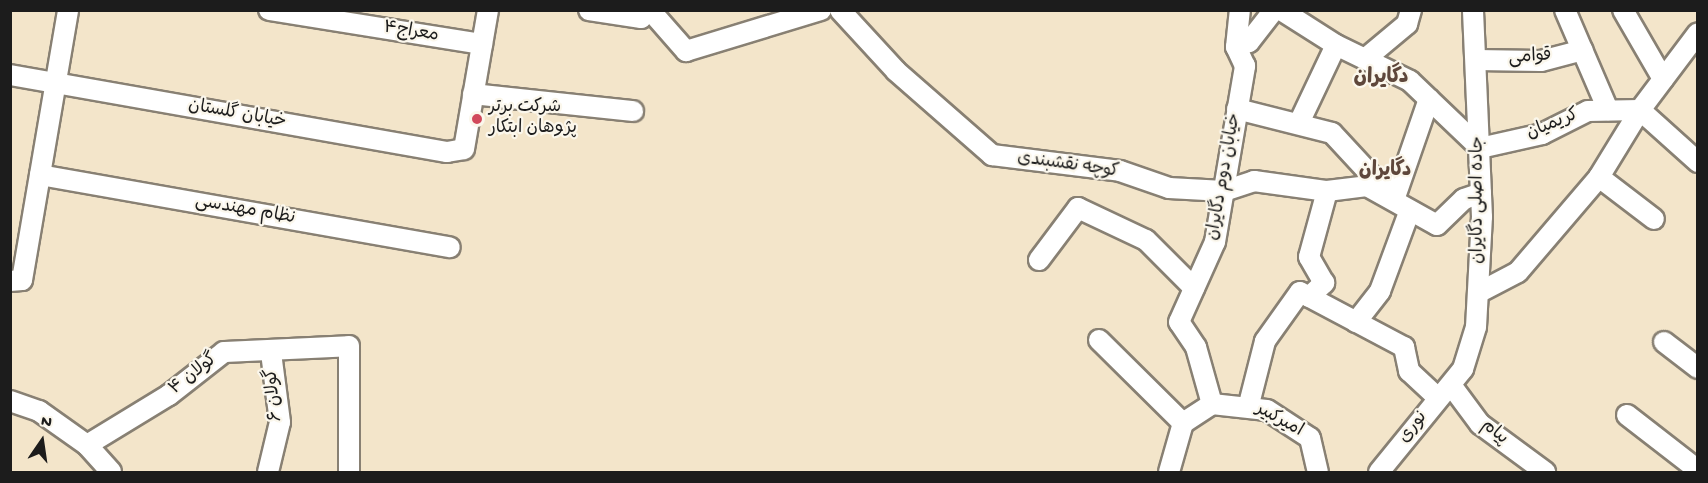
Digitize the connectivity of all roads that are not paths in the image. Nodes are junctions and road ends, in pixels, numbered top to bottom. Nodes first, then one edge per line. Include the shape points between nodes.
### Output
1 (68, 10) edge
2 (270, 10) edge
3 (488, 10) edge
4 (589, 10) edge
5 (821, 10) edge
6 (840, 10) edge
7 (1240, 10) edge
8 (1274, 10) edge
9 (1281, 10) edge
10 (1411, 10) edge
11 (1473, 10) edge
12 (1565, 10) edge
13 (1623, 10) edge
14 (644, 13) edge
15 (1698, 33) edge
16 (482, 44) junction
17 (1336, 45) junction
18 (1236, 47) junction
19 (1582, 50) junction
20 (1365, 59) junction
21 (1476, 60) junction
22 (10, 75) edge
23 (1663, 79) junction
24 (56, 83) junction
25 (473, 94) junction
26 (1429, 99) junction
27 (1237, 109) junction
28 (1608, 110) junction
29 (1640, 110) junction
30 (633, 111) dead end
31 (1299, 123) junction
32 (1480, 148) junction
33 (1698, 162) edge
34 (40, 175) junction
35 (1599, 177) junction
36 (1224, 191) junction
37 (1327, 191) junction
38 (1481, 193) junction
39 (1402, 205) junction
40 (1654, 219) dead end
41 (450, 247) dead end
42 (1039, 260) dead end
43 (10, 281) edge
44 (1194, 288) junction
45 (1478, 292) junction
46 (1305, 295) junction
47 (1356, 322) junction
48 (1099, 340) dead end
49 (1664, 342) dead end
50 (271, 352) junction
51 (1698, 368) edge
52 (1445, 392) junction
53 (10, 401) edge
54 (1212, 404) junction
55 (1249, 404) junction
56 (1627, 415) dead end
57 (1183, 423) junction
58 (87, 445) junction
59 (1698, 470) edge
60 (111, 472) edge
61 (268, 472) edge
62 (349, 472) edge
63 (1169, 472) edge
64 (1318, 472) edge
65 (1379, 472) edge
66 (1545, 472) edge

1 - 24 street
2 - 16 street, معراج۴
3 - 16 street
4 - 14 street
5 - 14 street via 686,51
6 - 36 street, کوچه نقشبندی via 896,71 936,101 992,155 1120,171 1169,188
7 - 18 street, خیابان دوم دگایران
8 - 18 street via 1250,42
9 - 17 street
10 - 20 street via 1407,24
11 - 21 street, جاده اصلی دگایران
12 - 19 street
13 - 23 street
15 - 23 street
16 - 25 street
17 - 20 street
17 - 31 street
18 - 27 street, خیابان دوم دگایران via 1245,66
19 - 21 street, قوامی via 1541,61
19 - 28 street
20 - 26 street via 1410,81
21 - 32 street, جاده اصلی دگایران
22 - 24 street, خیابان گلستان
23 - 29 street
24 - 25 street, خیابان گلستان via 447,152 464,149
24 - 34 street
25 - 30 street
26 - 32 street
26 - 39 street
27 - 31 street
27 - 36 street, خیابان دوم دگایران
28 - 29 street, کریمیان
28 - 32 street, کریمیان via 1588,111 1542,134
29 - 33 street
29 - 35 street
31 - 39 street via 1332,133
32 - 38 street, جاده اصلی دگایران
34 - 41 street, نظام مهندسی
34 - 43 street via 22,280
35 - 40 street
35 - 45 street via 1518,272
36 - 37 street, کوچه نقشبندی via 1254,181
36 - 44 street, خیابان دوم دگایران via 1215,242
37 - 39 street, کوچه نقشبندی via 1367,186
37 - 46 street via 1309,257 1324,283
38 - 39 street, کوچه نقشبندی via 1464,199 1437,225
38 - 45 street, جاده اصلی دگایران
39 - 47 street via 1380,291
42 - 44 street via 1078,208 1146,240
44 - 54 street, خیابان دوم دگایران via 1179,321 1196,348
45 - 52 street, جاده اصلی دگایران via 1476,327 1463,369
46 - 47 street
46 - 55 street via 1265,342
47 - 52 street, پیام via 1404,347 1409,371
48 - 57 street
49 - 51 street
50 - 58 street, گولان ۴ via 224,352 169,395
50 - 61 street, گولان ۶ via 280,422
50 - 62 street, گولان ۴ via 349,346
52 - 65 street, نوری
52 - 66 street, پیام via 1480,424
53 - 58 street via 39,411
54 - 55 street, امیرکبیر
54 - 57 street
55 - 64 street, امیرکبیر via 1310,438
56 - 59 street
57 - 63 street
58 - 60 street

